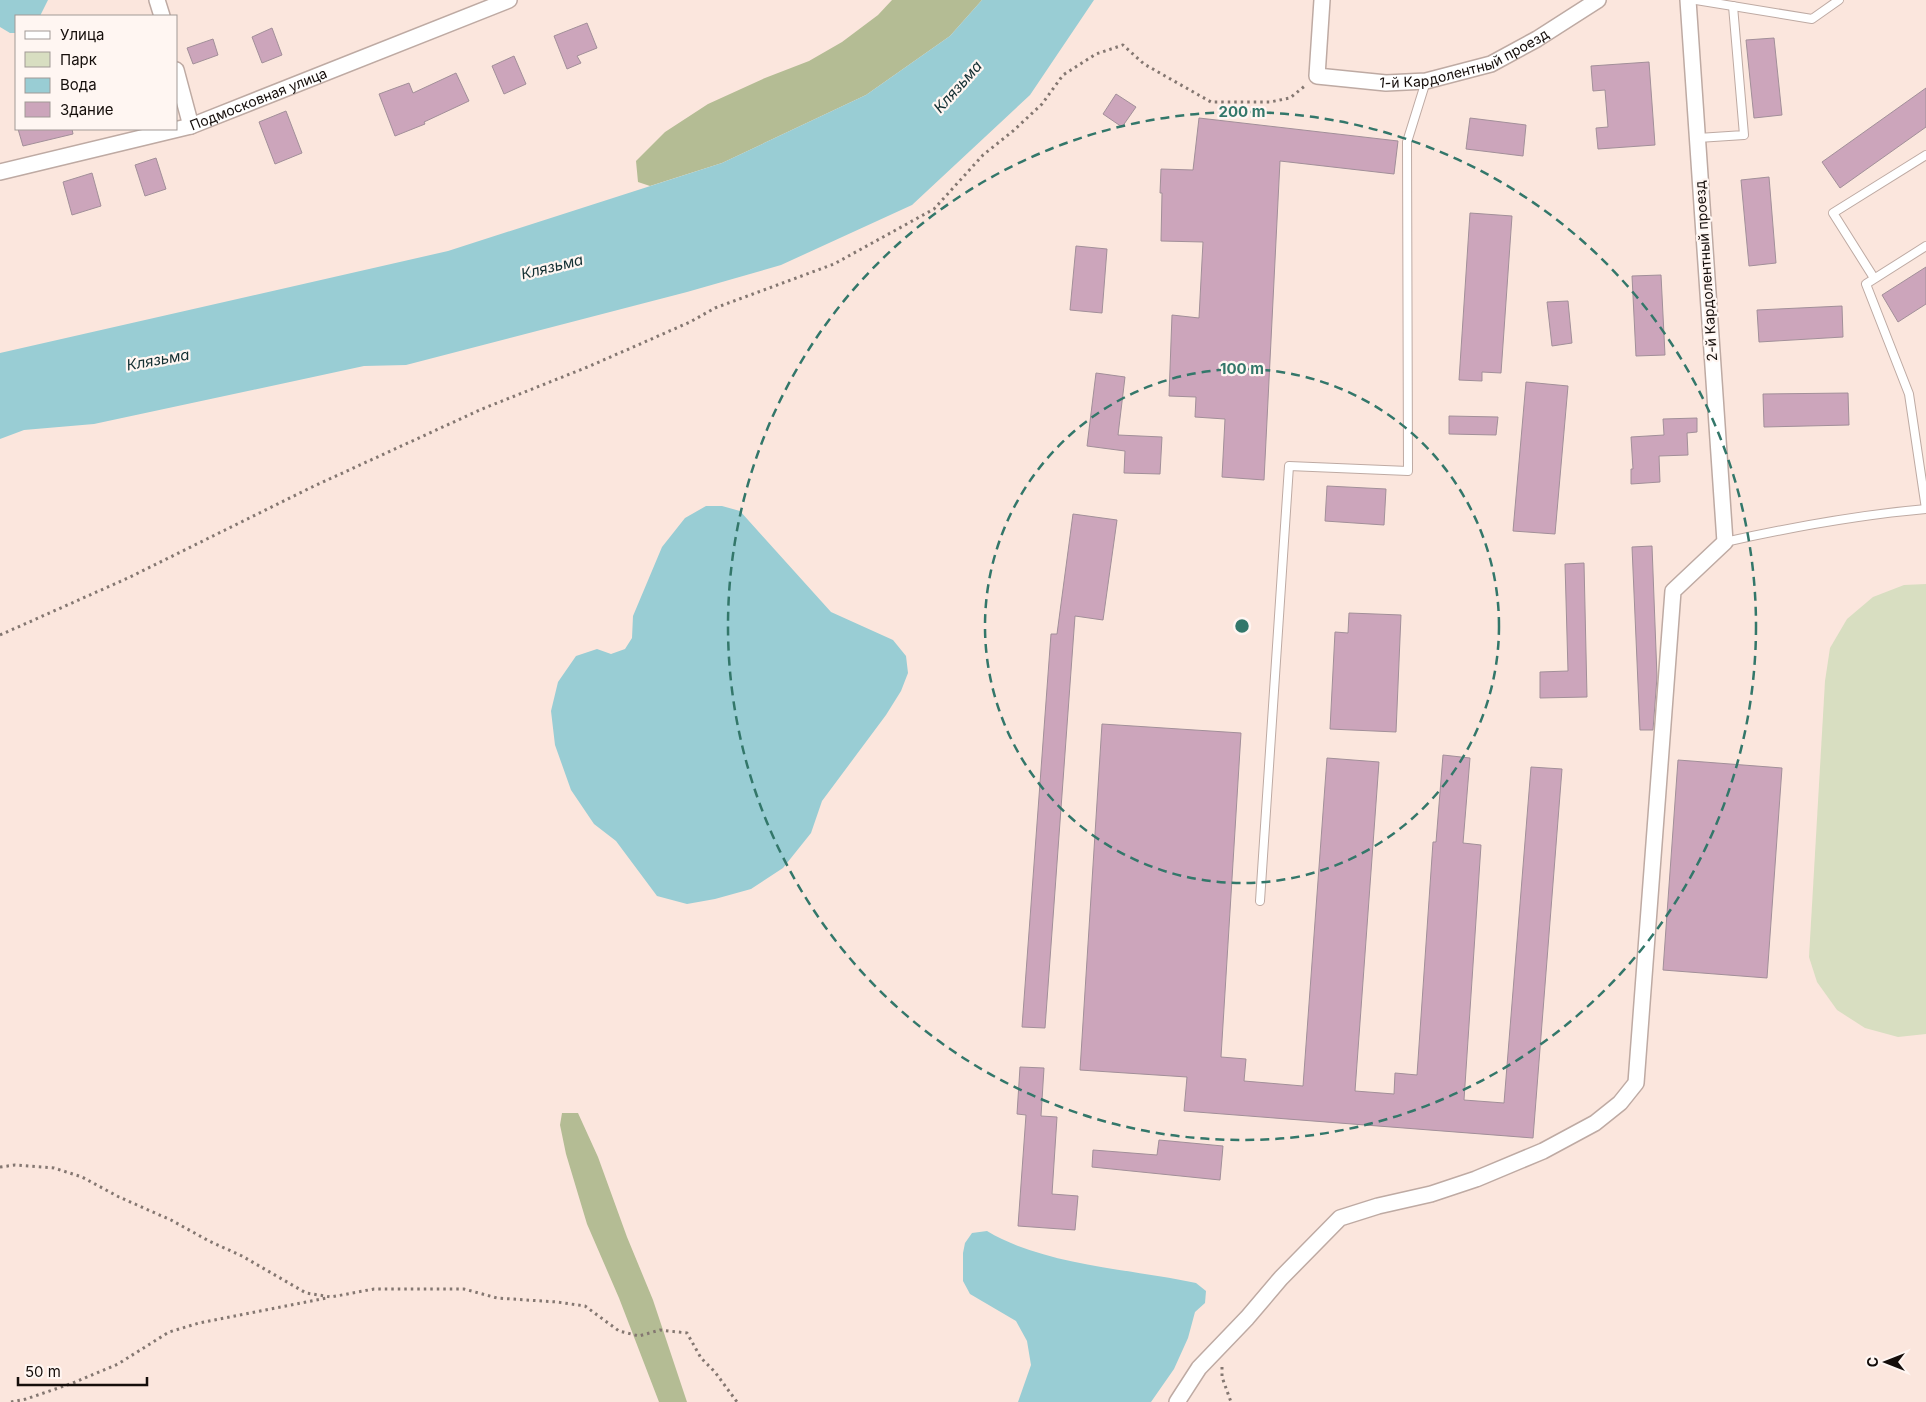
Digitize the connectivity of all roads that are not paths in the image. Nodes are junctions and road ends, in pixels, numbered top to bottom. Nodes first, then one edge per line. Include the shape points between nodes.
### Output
1 (158, 0) edge
2 (509, 0) edge
3 (1322, 0) edge
4 (1598, 0) edge
5 (1688, 0) edge
6 (1696, 0) edge
7 (1839, 0) edge
8 (1733, 6) junction
9 (162, 15) edge
10 (178, 77) edge
11 (1426, 81) junction
12 (192, 126) junction
13 (178, 129) edge
14 (175, 130) edge
15 (1698, 138) junction
16 (1926, 155) edge
17 (0, 172) edge
18 (1926, 246) edge
19 (1874, 278) junction
20 (1926, 509) edge
21 (1725, 542) junction
22 (1260, 901) dead end
23 (1177, 1402) edge

1 - 9 street
2 - 12 street, Подмосковная улица
3 - 11 street, 1-й Кардолентный проезд via 1317,76 1386,83
4 - 11 street, 1-й Кардолентный проезд via 1491,64
5 - 15 street, 2-й Кардолентный проезд
6 - 8 lane
7 - 8 lane via 1812,19
8 - 15 lane via 1744,134
10 - 12 street
11 - 22 lane via 1407,142 1408,471 1289,466
12 - 13 street, Подмосковная улица
14 - 17 street, Подмосковная улица
15 - 21 street, 2-й Кардолентный проезд
16 - 19 lane via 1833,213
18 - 19 lane
19 - 20 lane via 1866,284 1909,394
20 - 21 lane via 1790,527
21 - 23 street via 1673,591 1636,1083 1620,1103 1595,1123 1543,1151 1431,1194 1340,1218 1200,1368

